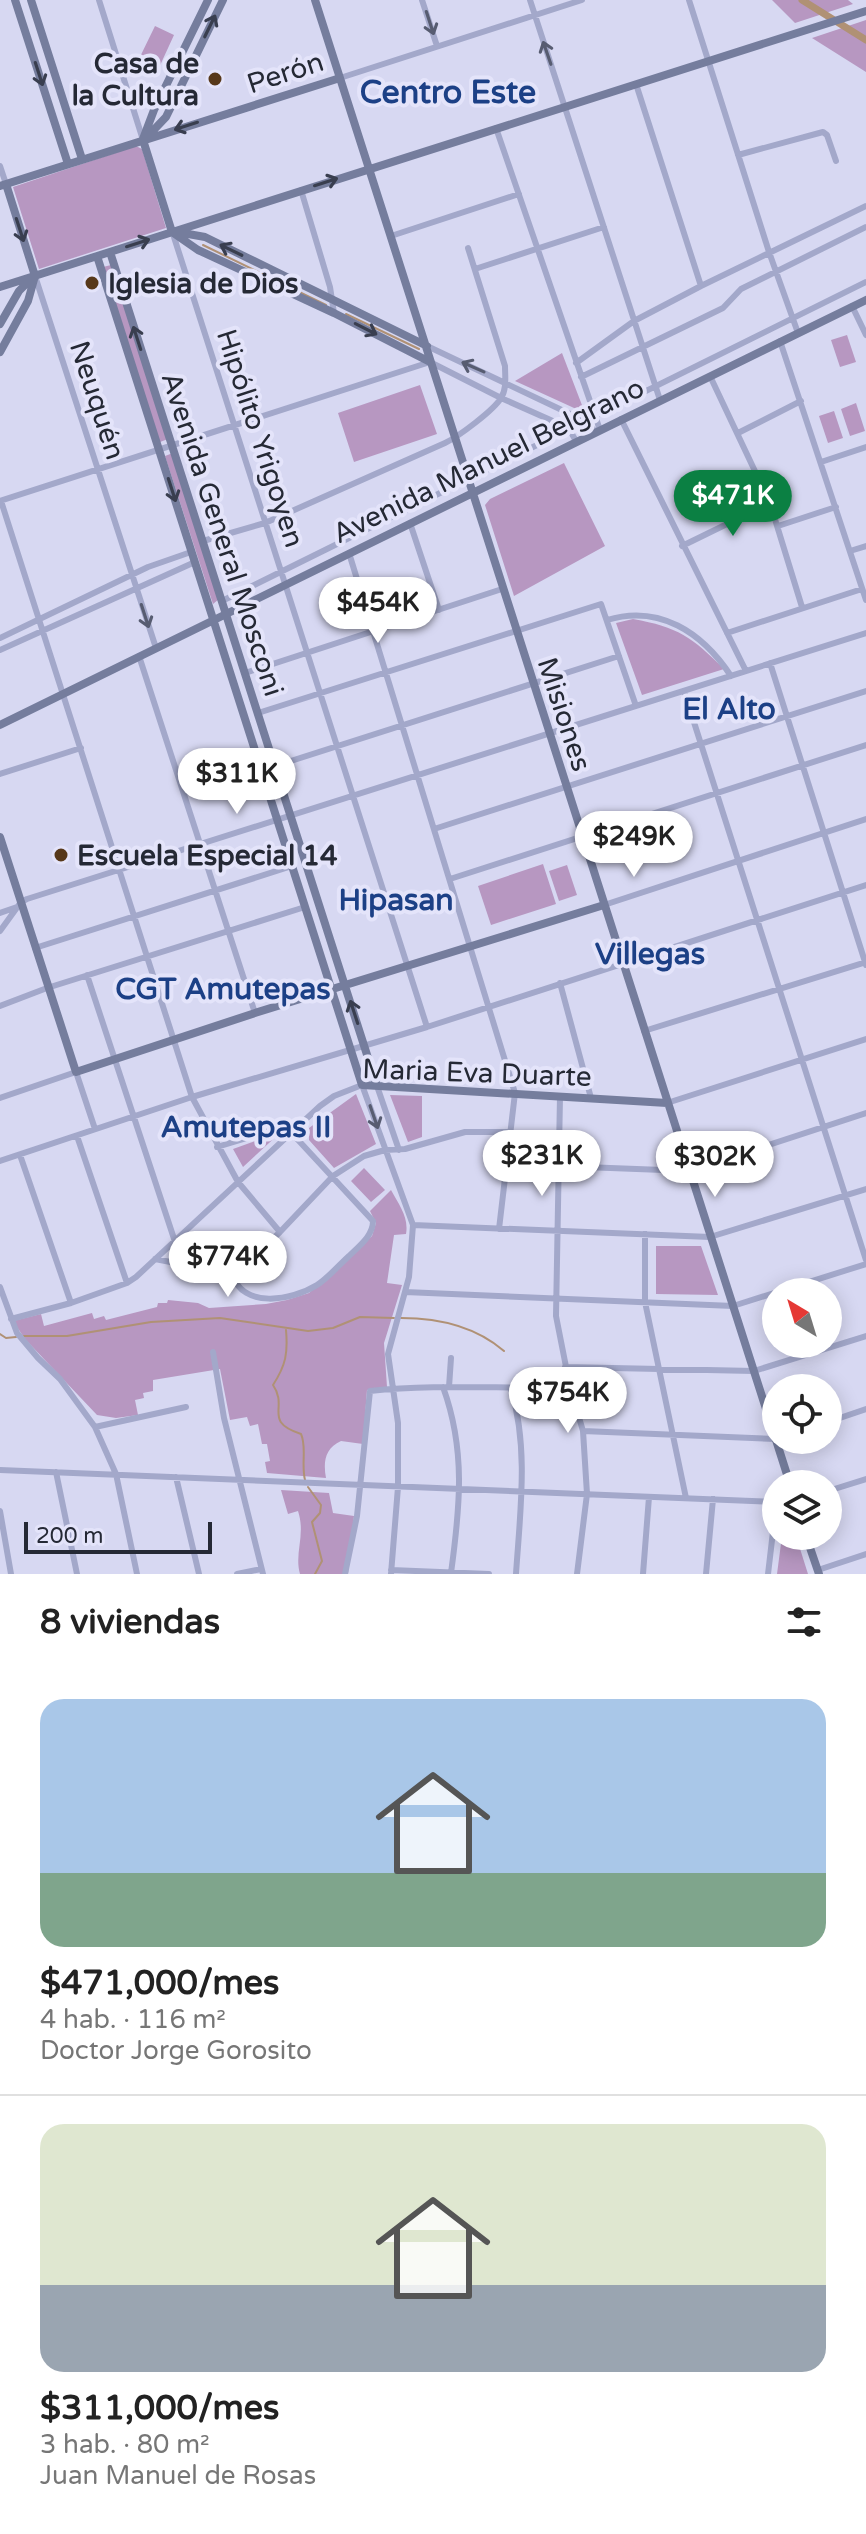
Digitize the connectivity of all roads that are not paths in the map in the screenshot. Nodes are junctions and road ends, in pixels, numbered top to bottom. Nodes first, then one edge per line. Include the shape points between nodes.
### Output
1 (15, 0) edge
2 (31, 0) edge
3 (99, 0) edge
4 (208, 0) edge
5 (223, 0) edge
6 (315, 0) edge
7 (422, 0) edge
8 (530, 0) edge
9 (582, 0) edge
10 (689, 0) edge
11 (866, 11) edge
12 (535, 15) junction
13 (437, 46) junction
14 (708, 61) junction
15 (340, 78) junction
16 (636, 84) junction
17 (565, 106) junction
18 (496, 128) junction
19 (143, 140) junction
20 (738, 155) junction
21 (82, 159) junction
22 (836, 161) dead end
23 (68, 164) junction
24 (0, 166) edge
25 (369, 169) junction
26 (1, 183) edge
27 (301, 190) junction
28 (519, 194) junction
29 (866, 206) edge
30 (604, 227) junction
31 (866, 227) edge
32 (172, 232) junction
33 (391, 236) junction
34 (468, 248) dead end
35 (537, 249) junction
36 (110, 252) junction
37 (769, 252) junction
38 (97, 256) junction
39 (475, 269) junction
40 (776, 272) junction
41 (35, 276) junction
42 (866, 282) edge
43 (701, 286) junction
44 (0, 287) edge
45 (333, 299) junction
46 (866, 300) edge
47 (852, 306) junction
48 (334, 313) junction
49 (793, 318) junction
50 (634, 321) junction
51 (0, 324) edge
52 (798, 333) junction
53 (866, 335) edge
54 (780, 341) junction
55 (427, 346) junction
56 (643, 347) junction
57 (0, 352) edge
58 (430, 362) junction
59 (576, 363) junction
60 (710, 376) junction
61 (581, 377) junction
62 (506, 382) junction
63 (655, 386) junction
64 (501, 398) junction
65 (660, 400) junction
66 (801, 401) junction
67 (595, 416) junction
68 (621, 419) junction
69 (585, 421) junction
70 (234, 427) junction
71 (569, 429) junction
72 (598, 431) junction
73 (738, 433) junction
74 (454, 439) junction
75 (576, 441) junction
76 (172, 446) junction
77 (866, 447) edge
78 (159, 450) junction
79 (821, 462) junction
80 (98, 470) junction
81 (467, 480) junction
82 (471, 493) junction
83 (0, 501) edge
84 (770, 503) junction
85 (836, 507) junction
86 (265, 523) junction
87 (410, 523) junction
88 (778, 526) junction
89 (203, 541) junction
90 (682, 546) junction
91 (866, 546) edge
92 (850, 551) junction
93 (191, 552) junction
94 (349, 553) junction
95 (195, 562) junction
96 (281, 572) junction
97 (132, 575) junction
98 (284, 585) junction
99 (136, 587) junction
100 (502, 589) junction
101 (862, 589) junction
102 (866, 600) edge
103 (222, 601) junction
104 (802, 607) junction
105 (439, 610) junction
106 (226, 613) junction
107 (38, 620) junction
108 (213, 620) junction
109 (607, 620) junction
110 (41, 629) junction
111 (515, 630) junction
112 (372, 631) junction
113 (727, 633) junction
114 (866, 633) edge
115 (0, 638) edge
116 (156, 648) junction
117 (0, 650) edge
118 (308, 654) junction
119 (139, 656) junction
120 (619, 656) junction
121 (770, 663) junction
122 (746, 671) junction
123 (384, 672) junction
124 (245, 673) junction
125 (731, 676) junction
126 (532, 683) junction
127 (684, 691) junction
128 (866, 691) edge
129 (320, 693) junction
130 (62, 694) junction
131 (636, 706) junction
132 (258, 713) junction
133 (788, 717) junction
134 (0, 725) edge
135 (401, 726) junction
136 (549, 735) junction
137 (701, 743) junction
138 (866, 745) edge
139 (336, 746) junction
140 (81, 748) junction
141 (803, 764) junction
142 (275, 766) junction
143 (0, 774) edge
144 (417, 776) junction
145 (565, 786) junction
146 (718, 792) junction
147 (351, 796) junction
148 (290, 815) junction
149 (277, 819) junction
150 (866, 819) edge
151 (434, 829) junction
152 (824, 832) junction
153 (0, 837) edge
154 (582, 837) junction
155 (200, 844) junction
156 (739, 860) junction
157 (292, 866) junction
158 (119, 871) junction
159 (450, 879) junction
160 (866, 885) edge
161 (214, 891) junction
162 (843, 892) junction
163 (19, 905) junction
164 (604, 905) junction
165 (305, 907) junction
166 (0, 913) edge
167 (134, 917) junction
168 (758, 920) junction
169 (0, 931) edge
170 (228, 931) junction
171 (35, 948) junction
172 (471, 948) junction
173 (148, 958) junction
174 (866, 963) edge
175 (623, 964) junction
176 (408, 966) junction
177 (87, 975) junction
178 (560, 983) junction
179 (345, 985) junction
180 (47, 988) junction
181 (332, 989) junction
182 (780, 989) junction
183 (0, 1006) edge
184 (488, 1006) junction
185 (255, 1013) junction
186 (427, 1027) junction
187 (644, 1031) junction
188 (174, 1039) junction
189 (866, 1039) edge
190 (365, 1046) junction
191 (351, 1050) junction
192 (114, 1059) junction
193 (802, 1059) junction
194 (76, 1072) junction
195 (362, 1085) junction
196 (377, 1086) junction
197 (515, 1093) junction
198 (560, 1096) junction
199 (192, 1097) junction
200 (0, 1098) edge
201 (591, 1098) junction
202 (667, 1103) junction
203 (866, 1113) edge
204 (133, 1118) junction
205 (824, 1127) junction
206 (95, 1129) junction
207 (291, 1131) junction
208 (511, 1132) junction
209 (77, 1136) junction
210 (217, 1147) junction
211 (385, 1150) junction
212 (399, 1150) junction
213 (20, 1155) junction
214 (0, 1161) edge
215 (558, 1166) junction
216 (689, 1171) junction
217 (333, 1176) junction
218 (238, 1182) junction
219 (866, 1189) edge
220 (846, 1196) junction
221 (413, 1225) junction
222 (499, 1229) junction
223 (556, 1231) junction
224 (280, 1232) junction
225 (645, 1234) junction
226 (710, 1237) junction
227 (173, 1242) junction
228 (155, 1259) junction
229 (866, 1262) edge
230 (183, 1266) junction
231 (232, 1274) junction
232 (127, 1283) junction
233 (0, 1287) edge
234 (405, 1292) junction
235 (556, 1300) junction
236 (645, 1302) junction
237 (71, 1303) junction
238 (733, 1306) junction
239 (10, 1317) junction
240 (0, 1318) edge
241 (866, 1336) edge
242 (213, 1352) dead end
243 (451, 1358) dead end
244 (565, 1367) junction
245 (661, 1370) junction
246 (754, 1371) junction
247 (446, 1387) junction
248 (570, 1387) junction
249 (392, 1389) junction
250 (511, 1389) junction
251 (762, 1396) edge
252 (186, 1407) dead end
253 (866, 1409) edge
254 (842, 1417) edge
255 (95, 1427) junction
256 (583, 1431) junction
257 (675, 1436) junction
258 (762, 1439) edge
259 (0, 1470) edge
260 (56, 1472) junction
261 (116, 1474) junction
262 (176, 1477) junction
263 (866, 1479) edge
264 (239, 1480) junction
265 (360, 1486) junction
266 (398, 1487) junction
267 (842, 1487) edge
268 (460, 1489) junction
269 (521, 1492) junction
270 (587, 1494) junction
271 (649, 1497) junction
272 (686, 1498) junction
273 (713, 1499) junction
274 (762, 1503) edge
275 (0, 1511) edge
276 (771, 1550) edge
277 (811, 1550) edge
278 (866, 1554) edge
279 (262, 1572) edge
280 (391, 1572) edge
281 (818, 1572) edge
282 (451, 1573) edge
283 (11, 1574) edge
284 (77, 1574) edge
285 (137, 1574) edge
286 (199, 1574) edge
287 (237, 1574) edge
288 (345, 1574) edge
289 (489, 1574) edge
290 (516, 1574) edge
291 (577, 1574) edge
292 (643, 1574) edge
293 (706, 1574) edge
294 (768, 1574) edge

1 -> 23 street
2 - 21 street
3 - 19 street, Hipólito Yrigoyen
4 - 19 street
19 -> 5 street via 166,117
6 - 15 street, Misiones
7 -> 13 street
8 - 12 street
9 - 12 street, Perón
10 - 14 street
11 - 14 street
12 - 13 street, Perón
17 -> 12 street
13 - 15 street, Perón
14 - 16 street
14 - 20 street
15 -> 19 street, Perón
15 - 25 street, Misiones
16 - 17 street
16 - 43 street
17 - 18 street
17 - 30 street
18 - 25 street
18 - 28 street
19 - 21 street, Perón
19 - 32 street, Hipólito Yrigoyen
20 - 22 street via 823,132
20 - 37 street
21 - 23 street, Perón
23 - 26 street, Perón
24 - 26 street, Neuquén
27 -> 25 street
25 - 33 street, Misiones
26 -> 41 street, Neuquén
27 - 32 street
27 - 45 street
28 - 33 street
28 - 35 street
29 - 37 street
30 - 35 street
30 - 50 street
31 - 40 street
36 -> 32 street
45 -> 32 street via 205,237
32 - 48 street via 198,250
32 - 70 street, Hipólito Yrigoyen
33 - 55 street, Misiones
34 - 39 street
35 - 39 street
35 - 59 street
36 - 38 street
76 -> 36 street, Avenida General Mosconi
37 - 40 street
37 - 43 street
38 - 41 street
38 - 78 street, Avenida General Mosconi
39 - 62 street
40 - 49 street
40 - 56 street via 741,289 723,308
41 - 44 street
41 - 51 street via 19,291
41 - 57 street via 28,301
41 - 80 street, Neuquén
42 - 49 street
43 - 50 street
45 - 48 street
45 - 55 street
46 - 47 street, Avenida Manuel Belgrano
47 - 52 street, Avenida Manuel Belgrano
47 - 53 street
48 -> 58 street
49 - 52 street
49 - 63 street
50 - 56 street
50 - 59 street
52 - 54 street, Avenida Manuel Belgrano
54 - 60 street, Avenida Manuel Belgrano
54 - 66 street
55 - 58 street, Misiones
62 -> 55 street
56 - 61 street
56 - 63 street
58 - 64 street
58 - 70 street
58 - 74 street, Misiones
59 - 61 street
60 - 65 street, Avenida Manuel Belgrano
60 - 73 street
61 - 67 street
62 - 64 street
62 - 69 street
63 - 65 street
63 - 67 street
64 - 71 street
64 - 74 street
65 - 68 street, Avenida Manuel Belgrano
66 - 73 street
66 - 79 street
67 - 69 street
67 - 72 street
68 - 72 street, Avenida Manuel Belgrano
68 - 90 street
69 - 71 street
69 - 72 street
70 - 76 street
70 - 86 street, Hipólito Yrigoyen
71 - 75 street
71 - 81 street
72 - 75 street, Avenida Manuel Belgrano
73 - 84 street
74 - 81 street, Misiones
74 - 86 street
75 - 82 street, Avenida Manuel Belgrano
76 - 78 street
76 - 89 street, Avenida General Mosconi
77 - 79 street
78 - 80 street
78 -> 93 street, Avenida General Mosconi
79 - 85 street
80 - 83 street
80 - 97 street, Neuquén
81 - 82 street, Misiones
81 - 96 street
82 - 87 street, Avenida Manuel Belgrano
82 - 100 street, Misiones
83 - 107 street
84 - 88 street
84 - 90 street
85 - 88 street
85 - 92 street
86 - 89 street
86 - 96 street, Hipólito Yrigoyen
87 - 94 street, Avenida Manuel Belgrano
87 - 105 street
88 - 104 street
89 - 103 street, Avenida General Mosconi
90 - 113 street
91 - 92 street
92 - 101 street
93 - 95 street, Avenida General Mosconi
93 - 97 street
94 - 98 street, Avenida Manuel Belgrano
94 - 112 street
95 - 99 street
95 - 108 street, Avenida General Mosconi
96 - 98 street, Hipólito Yrigoyen
96 - 103 street
97 - 99 street, Neuquén
97 - 107 street
98 - 106 street, Avenida Manuel Belgrano
98 - 118 street, Hipólito Yrigoyen
99 - 110 street
99 -> 116 street, Neuquén
100 - 105 street
100 - 111 street, Misiones
101 - 102 street
101 - 104 street
103 - 106 street, Avenida General Mosconi
104 - 113 street
105 - 112 street
106 - 108 street, Avenida Manuel Belgrano
106 - 124 street, Avenida General Mosconi
107 - 110 street
107 - 115 street
108 - 116 street, Avenida Manuel Belgrano
108 - 149 street, Avenida General Mosconi
109 - 111 street via 601,604
109 - 120 street
109 - 125 street via 633,614 675,624 706,646
110 - 117 street
110 - 130 street
111 - 123 street
111 - 126 street, Misiones
112 - 118 street
112 - 123 street
113 - 122 street
114 - 121 street
116 - 119 street, Avenida Manuel Belgrano
118 - 124 street
118 - 129 street, Hipólito Yrigoyen
119 - 130 street, Avenida Manuel Belgrano
119 - 155 street
120 - 126 street
120 - 131 street
121 - 122 street
121 - 133 street
122 - 125 street
123 - 129 street
123 - 135 street
124 - 132 street, Avenida General Mosconi
125 - 127 street
126 - 135 street
126 - 136 street, Misiones
127 - 131 street
127 - 137 street
128 - 133 street
129 - 132 street
129 - 139 street, Hipólito Yrigoyen
130 - 134 street, Avenida Manuel Belgrano
130 - 140 street
131 - 136 street
132 - 142 street, Avenida General Mosconi
133 - 137 street
133 - 141 street
135 - 139 street
135 - 144 street
136 - 144 street
136 - 145 street, Misiones
137 - 145 street
137 - 146 street
138 - 141 street
139 - 142 street
139 - 147 street, Hipólito Yrigoyen
140 - 143 street
140 - 158 street
141 - 146 street
141 - 152 street
142 - 148 street, Avenida General Mosconi
144 - 147 street
144 - 151 street
145 - 151 street
145 - 154 street, Misiones
146 - 154 street
146 - 156 street
147 - 148 street
147 - 176 street, Hipólito Yrigoyen
148 - 149 street
148 - 179 street, Avenida General Mosconi
149 - 155 street
149 - 157 street, Avenida General Mosconi
150 - 152 street
151 - 159 street
152 - 156 street
152 - 162 street
153 - 163 street
154 - 159 street
154 - 164 street, Misiones
155 - 158 street
155 - 161 street
156 - 164 street
156 - 168 street
157 - 161 street
157 - 165 street, Avenida General Mosconi
158 - 163 street
158 - 167 street
159 - 172 street
160 - 162 street
161 - 167 street
161 - 170 street
162 - 168 street
162 - 174 street
163 - 166 street
163 - 169 street
163 - 171 street
164 - 172 street
164 - 175 street, Misiones
165 - 170 street
165 - 181 street, Avenida General Mosconi
167 - 171 street
167 - 173 street
168 - 175 street
168 - 182 street
170 - 173 street
170 - 185 street
171 - 180 street
172 - 176 street
172 - 184 street
173 - 177 street
173 - 188 street
174 - 182 street
175 - 178 street
175 - 187 street, Misiones
176 - 179 street
176 - 186 street, Hipólito Yrigoyen
177 - 180 street
177 - 192 street
178 - 184 street
178 - 201 street
179 - 181 street
190 -> 179 street, Avenida General Mosconi
180 - 183 street
180 - 194 street
181 - 185 street
181 - 191 street, Avenida General Mosconi
182 - 187 street
182 - 193 street
184 - 186 street
184 - 197 street
185 - 188 street
186 - 190 street
187 - 202 street, Misiones
188 - 192 street
188 - 199 street
189 - 193 street, Maria Eva Duarte
190 - 191 street
190 - 196 street, Avenida General Mosconi
191 - 195 street, Avenida General Mosconi
191 - 199 street
192 - 194 street
192 - 204 street
193 - 202 street, Maria Eva Duarte
193 - 205 street
194 - 200 street
194 - 206 street
195 - 196 street, Maria Eva Duarte
195 - 207 street, Maria Eva Duarte via 334,1096
195 -> 211 street, Avenida General Mosconi
196 - 197 street, Maria Eva Duarte
196 - 212 street, Avenida General Mosconi
197 - 198 street, Maria Eva Duarte
197 - 208 street
198 - 201 street, Maria Eva Duarte
198 - 215 street
199 - 204 street
199 - 210 street
201 - 202 street, Maria Eva Duarte
202 - 216 street, Misiones
203 - 205 street
204 - 206 street
204 - 227 street
205 - 216 street
205 - 220 street
206 - 209 street
207 - 210 street via 282,1127
207 - 217 street
207 - 218 street, Maria Eva Duarte
208 - 212 street via 465,1132
208 - 222 street
209 - 213 street
209 - 232 street
210 - 218 street
211 - 212 street
211 - 217 street via 364,1156
211 - 221 street, Avenida General Mosconi
213 - 214 street
213 - 237 street
215 - 216 street
215 - 223 street
216 - 226 street, Misiones
217 - 224 street
217 - 231 street via 373,1221 365,1240 304,1291 256,1298 241,1291
218 - 224 street
218 - 227 street, Maria Eva Duarte
219 - 220 street
220 - 226 street
220 - 229 street
221 - 222 street
221 - 234 street
222 - 223 street
223 - 225 street
223 - 235 street
224 - 231 street
225 - 226 street
225 - 236 street
226 - 238 street, Misiones
227 - 228 street, Maria Eva Duarte
227 - 230 street
228 - 230 street
228 - 232 street, Maria Eva Duarte
229 - 238 street
230 - 231 street
232 - 237 street, Maria Eva Duarte
233 - 239 street
234 - 235 street
234 - 249 street via 388,1354
235 - 236 street
235 - 244 street
236 - 238 street
236 - 245 street
237 - 239 street, Maria Eva Duarte
238 - 246 street, Misiones
239 - 240 street, Maria Eva Duarte
239 - 255 street via 17,1333
241 - 246 street
242 - 264 street
243 - 247 street
244 - 245 street
244 - 248 street
245 - 246 street
245 - 257 street
246 - 251 street, Misiones
247 - 249 street
247 - 250 street
247 - 268 street via 458,1439
248 - 250 street
248 - 256 street
249 - 265 street via 370,1391
249 - 266 street
250 - 269 street via 520,1433
252 - 255 street
253 - 254 street
255 - 261 street
256 - 257 street
256 - 270 street
257 - 258 street
257 - 272 street
259 - 260 street
260 - 261 street
260 - 284 street
261 - 262 street
261 - 285 street
262 - 264 street
262 - 286 street
263 - 267 street
264 - 265 street
264 - 279 street
265 - 266 street
265 - 288 street
266 - 268 street
266 - 280 street
268 - 269 street
268 - 282 street
269 - 270 street
269 - 290 street
270 - 271 street
270 - 291 street
271 - 272 street
271 - 292 street
272 - 273 street
273 - 274 street
273 - 293 street
275 - 283 street
276 - 294 street
277 - 281 street
278 - 281 street
279 - 287 street
280 - 282 street
282 - 289 street

